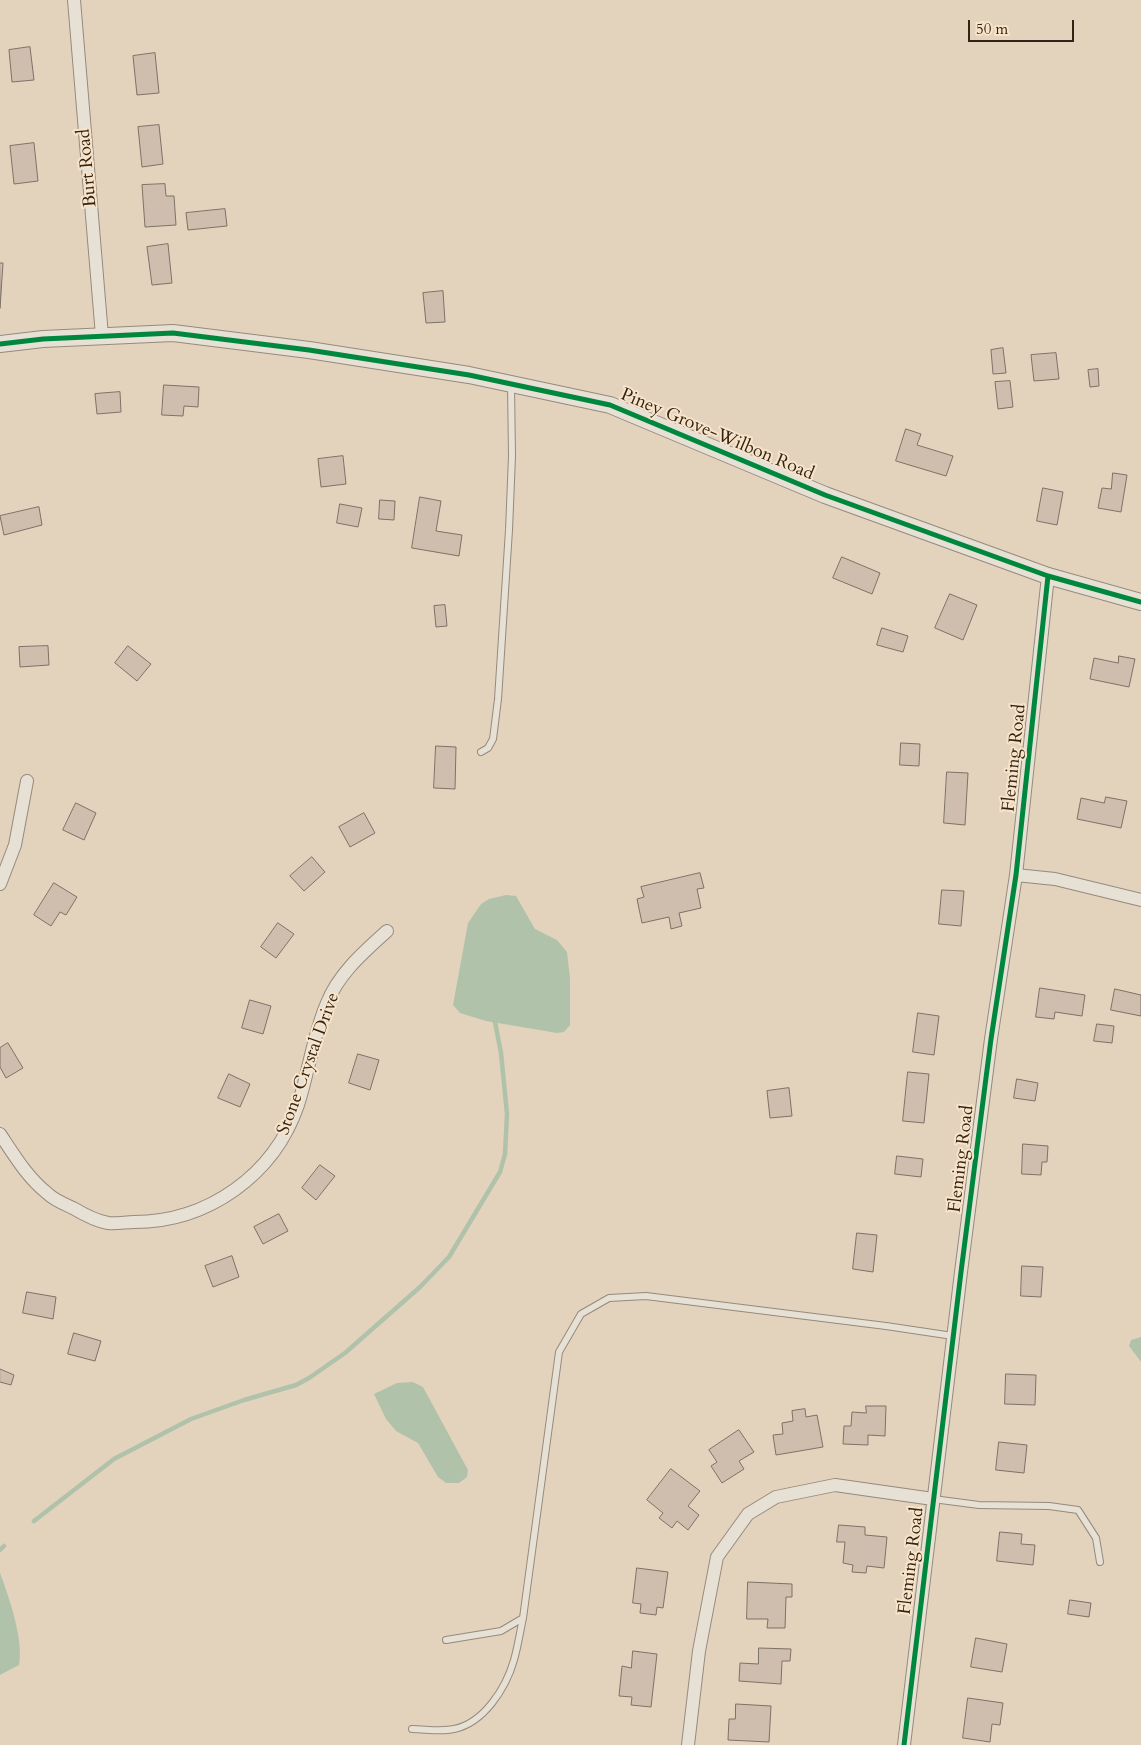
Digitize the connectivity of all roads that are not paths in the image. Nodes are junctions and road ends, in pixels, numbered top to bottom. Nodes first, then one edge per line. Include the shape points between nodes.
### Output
1 (74, 0) edge
2 (102, 336) junction
3 (0, 344) edge
4 (511, 384) junction
5 (1048, 576) junction
6 (1141, 602) edge
7 (481, 752) dead end
8 (27, 781) dead end
9 (1016, 875) junction
10 (0, 884) edge
11 (1141, 900) edge
12 (387, 931) dead end
13 (0, 1134) edge
14 (953, 1336) junction
15 (934, 1499) junction
16 (1100, 1562) dead end
17 (523, 1618) junction
18 (446, 1640) dead end
19 (412, 1729) dead end
20 (688, 1745) edge
21 (904, 1745) edge

1 - 2 street, Burt Road
2 - 3 street, Piney Grove-Wilbon Road via 43,338
2 - 4 street, Piney Grove-Wilbon Road via 183,334 309,350
4 - 5 street, Piney Grove-Wilbon Road via 610,404 825,495
4 - 7 lane via 509,530 498,699 493,739
5 - 6 street, Piney Grove-Wilbon Road
5 - 9 street, Fleming Road
8 - 10 street via 15,845
9 - 11 street via 1055,879
9 - 14 street, Fleming Road via 991,1039
12 - 13 street, Stone Crystal Drive via 348,968 327,1002 298,1105 282,1141 262,1167 236,1190 213,1204 156,1222 106,1222 82,1214 48,1194 22,1167
14 - 15 street, Fleming Road
14 - 17 lane via 646,1296 609,1298 581,1314 559,1352
15 - 16 lane via 1078,1510 1096,1538
15 - 20 street via 835,1485 776,1497 748,1514 717,1557 699,1651
15 - 21 street, Fleming Road
17 - 18 lane via 501,1631
17 - 19 lane via 514,1661 499,1692 483,1713 454,1729

